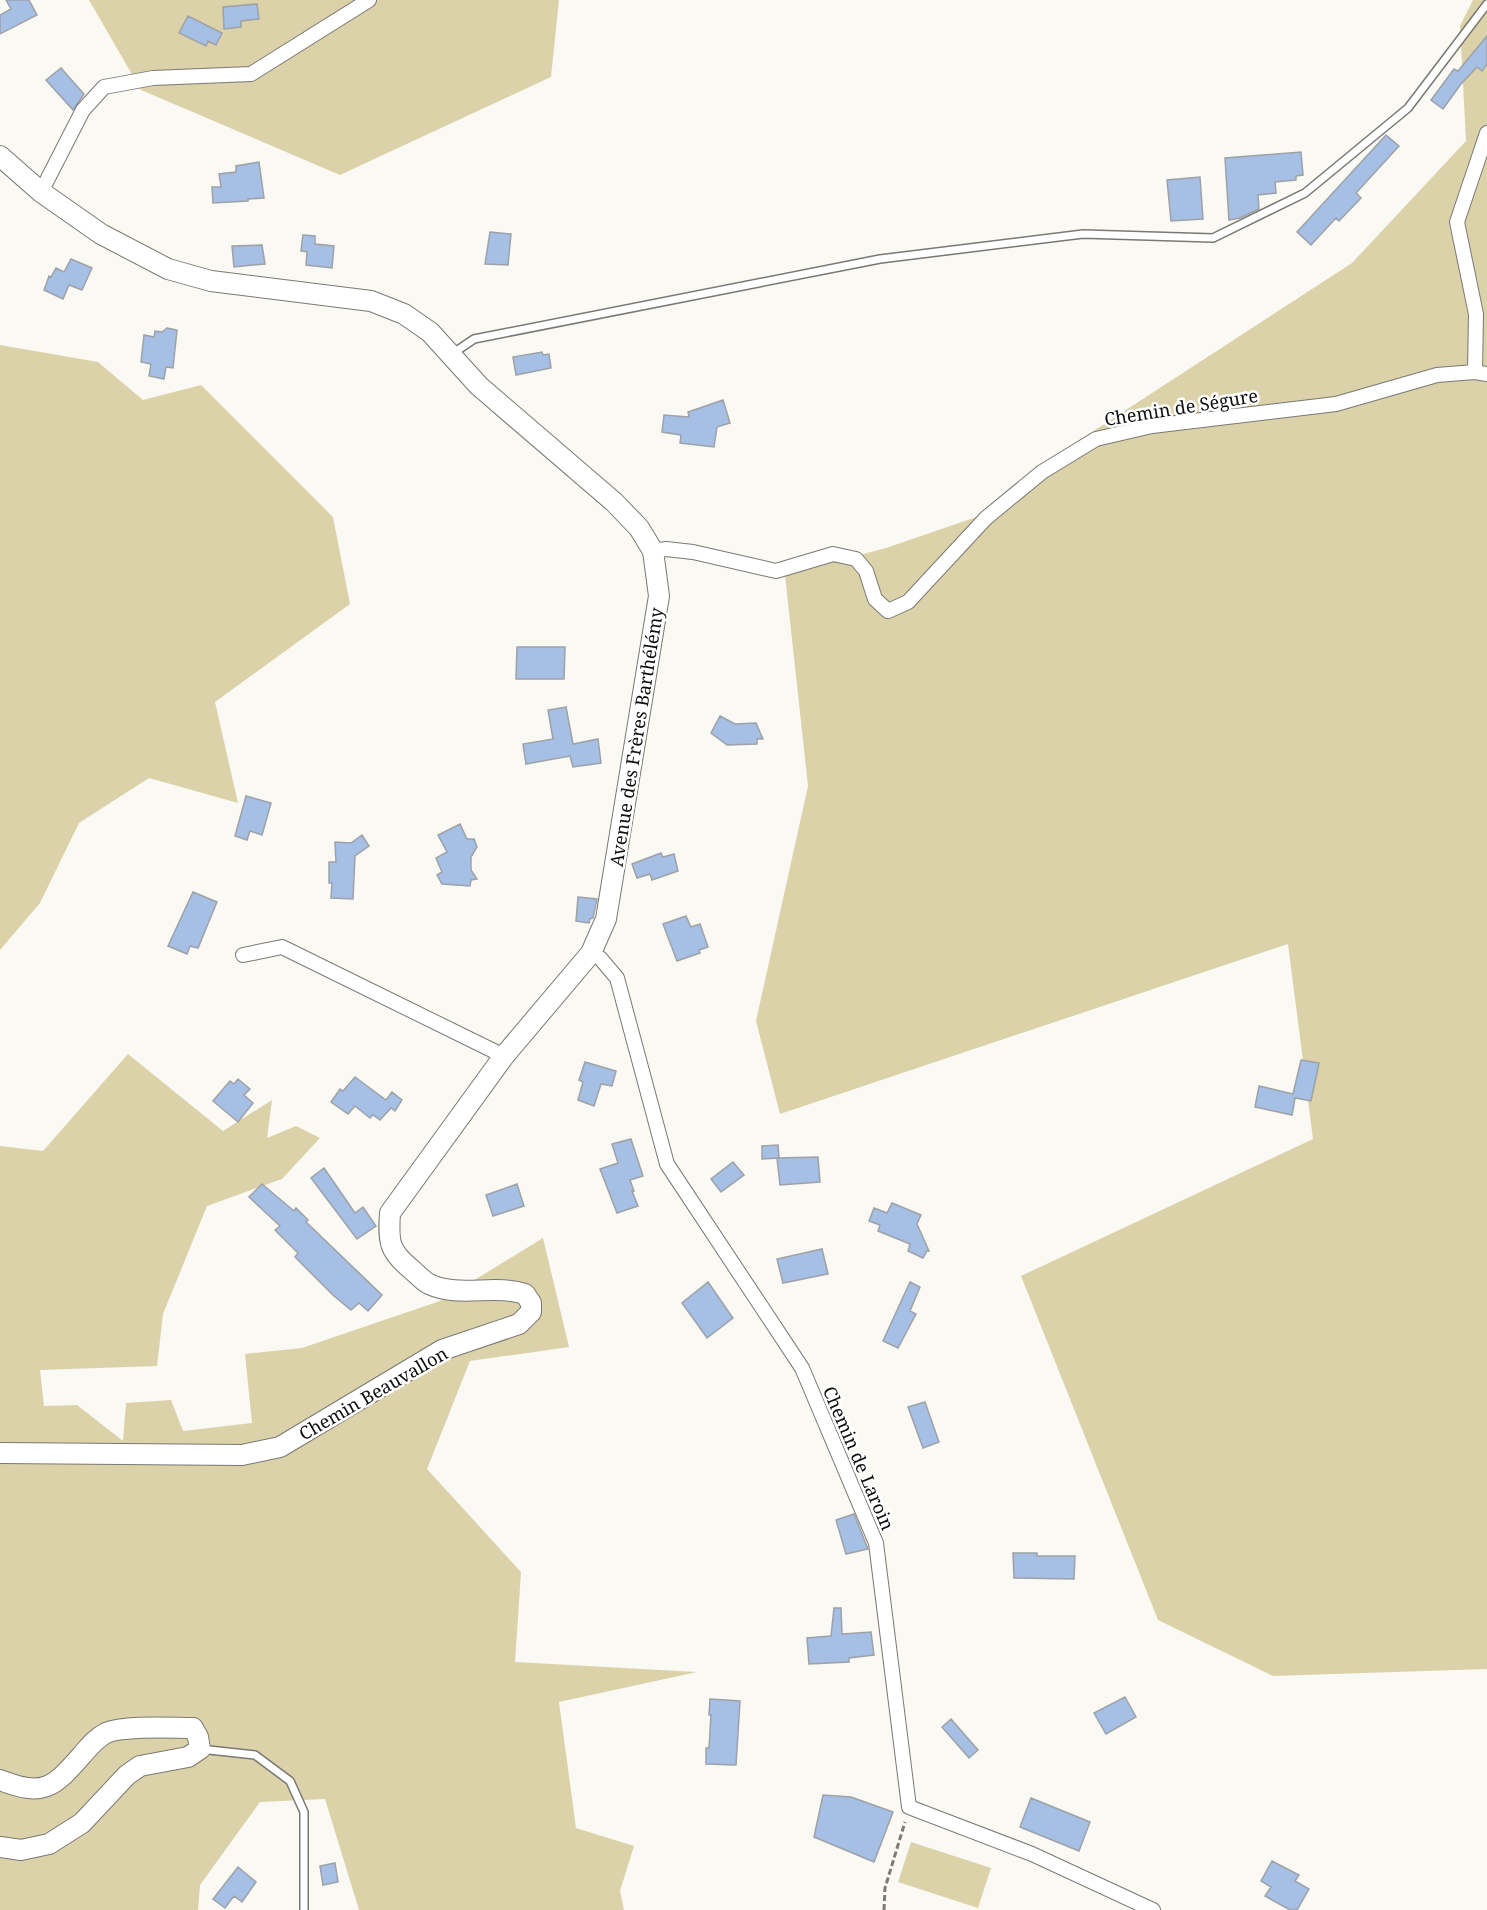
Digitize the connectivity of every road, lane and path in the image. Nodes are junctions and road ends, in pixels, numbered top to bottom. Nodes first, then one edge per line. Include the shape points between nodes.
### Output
1 (369, 0) edge
2 (1487, 4) edge
3 (1487, 133) edge
4 (0, 156) edge
5 (41, 192) junction
6 (450, 355) junction
7 (1481, 373) edge
8 (653, 551) junction
9 (591, 953) junction
10 (243, 955) dead end
11 (504, 1056) junction
12 (0, 1453) edge
13 (200, 1749) junction
14 (0, 1780) edge
15 (909, 1807) junction
16 (0, 1847) edge
17 (304, 1910) edge
18 (884, 1910) edge
19 (1153, 1910) edge

1 - 5 street via 251,74 153,78 104,87 83,110
2 - 6 lane via 1408,108 1305,193 1213,238 1083,234 880,259 474,339
3 - 7 street via 1457,222 1476,314
4 - 5 street, Avenue des Frères Barthélémy
5 - 6 street, Avenue des Frères Barthélémy via 101,234 168,269 211,281 371,302 413,320
6 - 8 street, Avenue des Frères Barthélémy via 479,386 614,502 639,528
7 - 8 street, Chemin de Ségure via 1437,375 1336,404 1152,426 1096,439 1042,472 986,518 908,602 888,611 875,599 866,571 856,559 833,554 776,571 693,552
8 - 9 street, Avenue des Frères Barthélémy via 659,596 606,919
9 - 11 street, Chemin Beauvallon
9 - 15 street, Chemin de Laroin via 617,978 667,1164 802,1368 876,1543
10 - 11 street via 282,947
11 - 12 street, Chemin Beauvallon via 390,1213 388,1233 390,1247 400,1260 428,1283 450,1290 513,1290 525,1294 531,1312 519,1324 442,1350 279,1447 242,1455
13 - 14 street via 194,1728 129,1729 107,1733 93,1742 60,1779 38,1790
13 - 16 street via 188,1757 140,1766 82,1823 49,1844 21,1850
13 - 17 lane via 255,1755 290,1781 304,1812
15 - 18 path via 885,1888
15 - 19 street via 1032,1854

